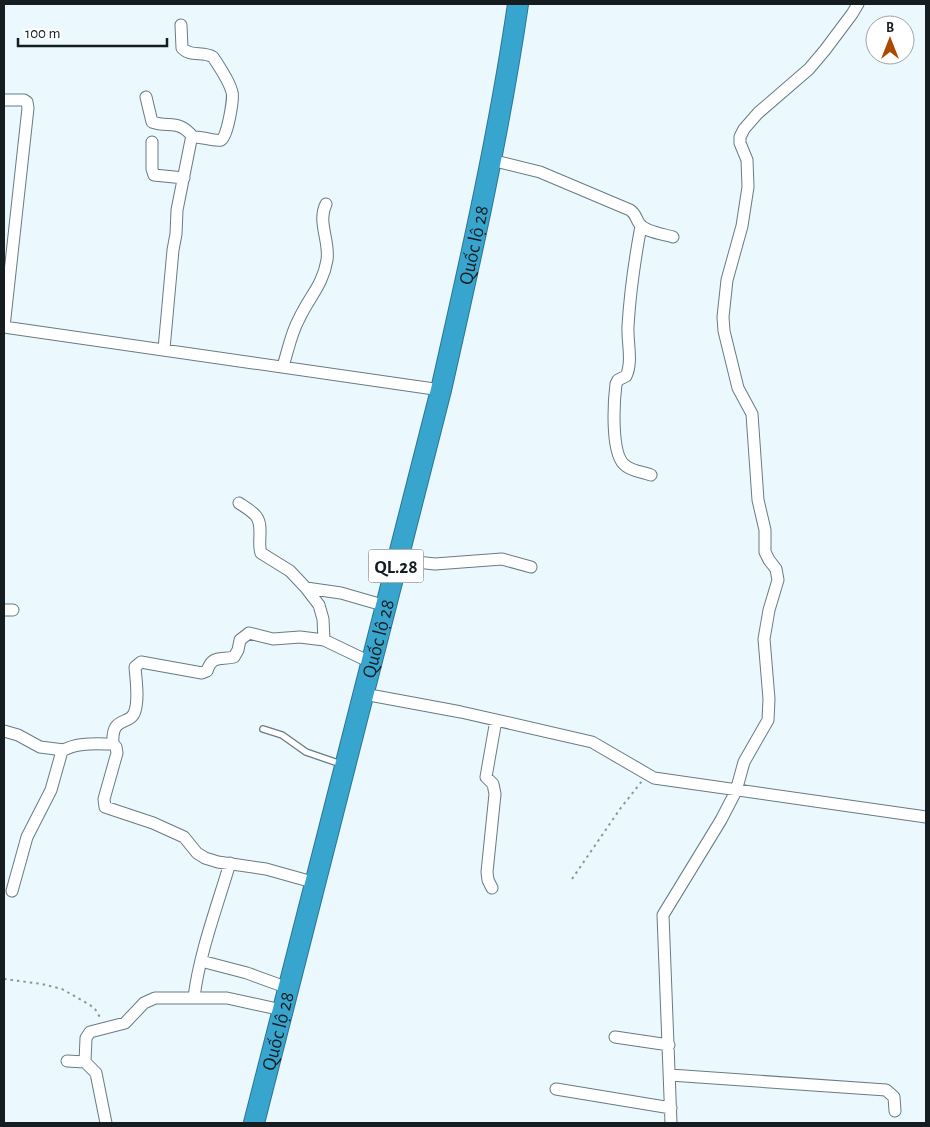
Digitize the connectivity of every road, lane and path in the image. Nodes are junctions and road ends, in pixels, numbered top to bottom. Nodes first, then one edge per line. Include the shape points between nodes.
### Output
1 (518, 4) edge
2 (858, 4) edge
3 (181, 25) dead end
4 (146, 97) dead end
5 (4, 100) edge
6 (193, 136) junction
7 (152, 142) dead end
8 (491, 160) junction
9 (184, 178) junction
10 (326, 204) dead end
11 (641, 226) junction
12 (673, 237) dead end
13 (4, 327) edge
14 (164, 349) junction
15 (283, 366) junction
16 (441, 390) junction
17 (651, 475) dead end
18 (239, 503) dead end
19 (398, 560) junction
20 (531, 567) dead end
21 (306, 588) junction
22 (386, 606) junction
23 (324, 640) junction
24 (372, 663) junction
25 (364, 694) junction
26 (496, 720) junction
27 (264, 729) dead end
28 (4, 731) edge
29 (113, 744) junction
30 (64, 750) junction
31 (345, 766) junction
32 (647, 774) junction
33 (736, 791) junction
34 (926, 818) edge
35 (230, 864) junction
36 (572, 879) dead end
37 (316, 883) junction
38 (492, 888) dead end
39 (12, 891) dead end
40 (201, 961) junction
41 (4, 978) edge
42 (288, 988) junction
43 (194, 997) junction
44 (282, 1010) junction
45 (103, 1028) junction
46 (615, 1036) dead end
47 (669, 1045) junction
48 (67, 1061) dead end
49 (84, 1062) junction
50 (670, 1075) junction
51 (556, 1089) dead end
52 (671, 1108) junction
53 (895, 1111) dead end
54 (106, 1123) edge
55 (254, 1123) edge
56 (671, 1123) edge

1 - 8 highway, Quốc lộ 28 / QL.28
2 - 33 street via 809,69 758,113 740,137 747,160 748,188 742,226 727,280 724,331 738,388 752,414 765,552 776,569 778,580 764,639 768,720 744,762
3 - 6 street via 182,48 188,53 204,53 213,57 233,95 223,139
4 - 6 street via 152,122 185,127
5 - 13 street via 24,100 28,108
6 - 9 street
7 - 9 street via 154,175
8 - 11 street via 540,172 630,210
8 - 16 highway, Quốc lộ 28 / QL.28
9 - 14 street via 176,216
10 - 15 street via 322,211 327,245 323,279 298,320
11 - 12 street
11 - 17 street via 628,328 629,367 626,376 616,384 615,438 622,462
13 - 14 street
14 - 15 street
15 - 16 street
16 - 19 highway, Quốc lộ 28 / QL.28
18 - 21 street via 258,519 261,554 290,571
19 - 20 street via 435,564 502,559
19 - 22 highway, Quốc lộ 28 / QL.28
21 - 22 street via 341,592
21 - 23 street via 319,605
22 - 24 highway, Quốc lộ 28 / QL.28
23 - 24 street
23 - 29 street via 300,637 273,639 249,633 240,640 234,657 216,659 202,673 141,662 135,667 135,712 115,727
24 - 25 highway, Quốc lộ 28 / QL.28
25 - 26 street
25 - 31 highway, Quốc lộ 28 / QL.28
26 - 32 street via 592,742
26 - 38 street via 486,777 494,788 487,872
27 - 31 lane via 282,735 306,752
28 - 30 street via 40,747
29 - 30 street via 79,745
29 - 35 street via 118,753 104,799 105,807 175,832 187,839 201,856
30 - 39 street via 51,790 27,837
31 - 37 highway, Quốc lộ 28 / QL.28
32 - 33 street via 654,778
32 - 36 path
33 - 34 street
33 - 47 street via 663,915
35 - 37 street via 266,869
35 - 40 street
37 - 42 highway, Quốc lộ 28 / QL.28
40 - 42 street
40 - 43 street
41 - 45 path via 42,984 71,994 96,1009
42 - 44 highway, Quốc lộ 28 / QL.28
43 - 44 street via 235,999
43 - 45 street via 152,999 125,1023
44 - 55 highway, Quốc lộ 28 / QL.28
45 - 49 street via 87,1035
46 - 47 street
47 - 50 street
48 - 49 street
49 - 54 street via 96,1073
50 - 52 street
50 - 53 street via 886,1090 894,1097
51 - 52 street
52 - 56 street

